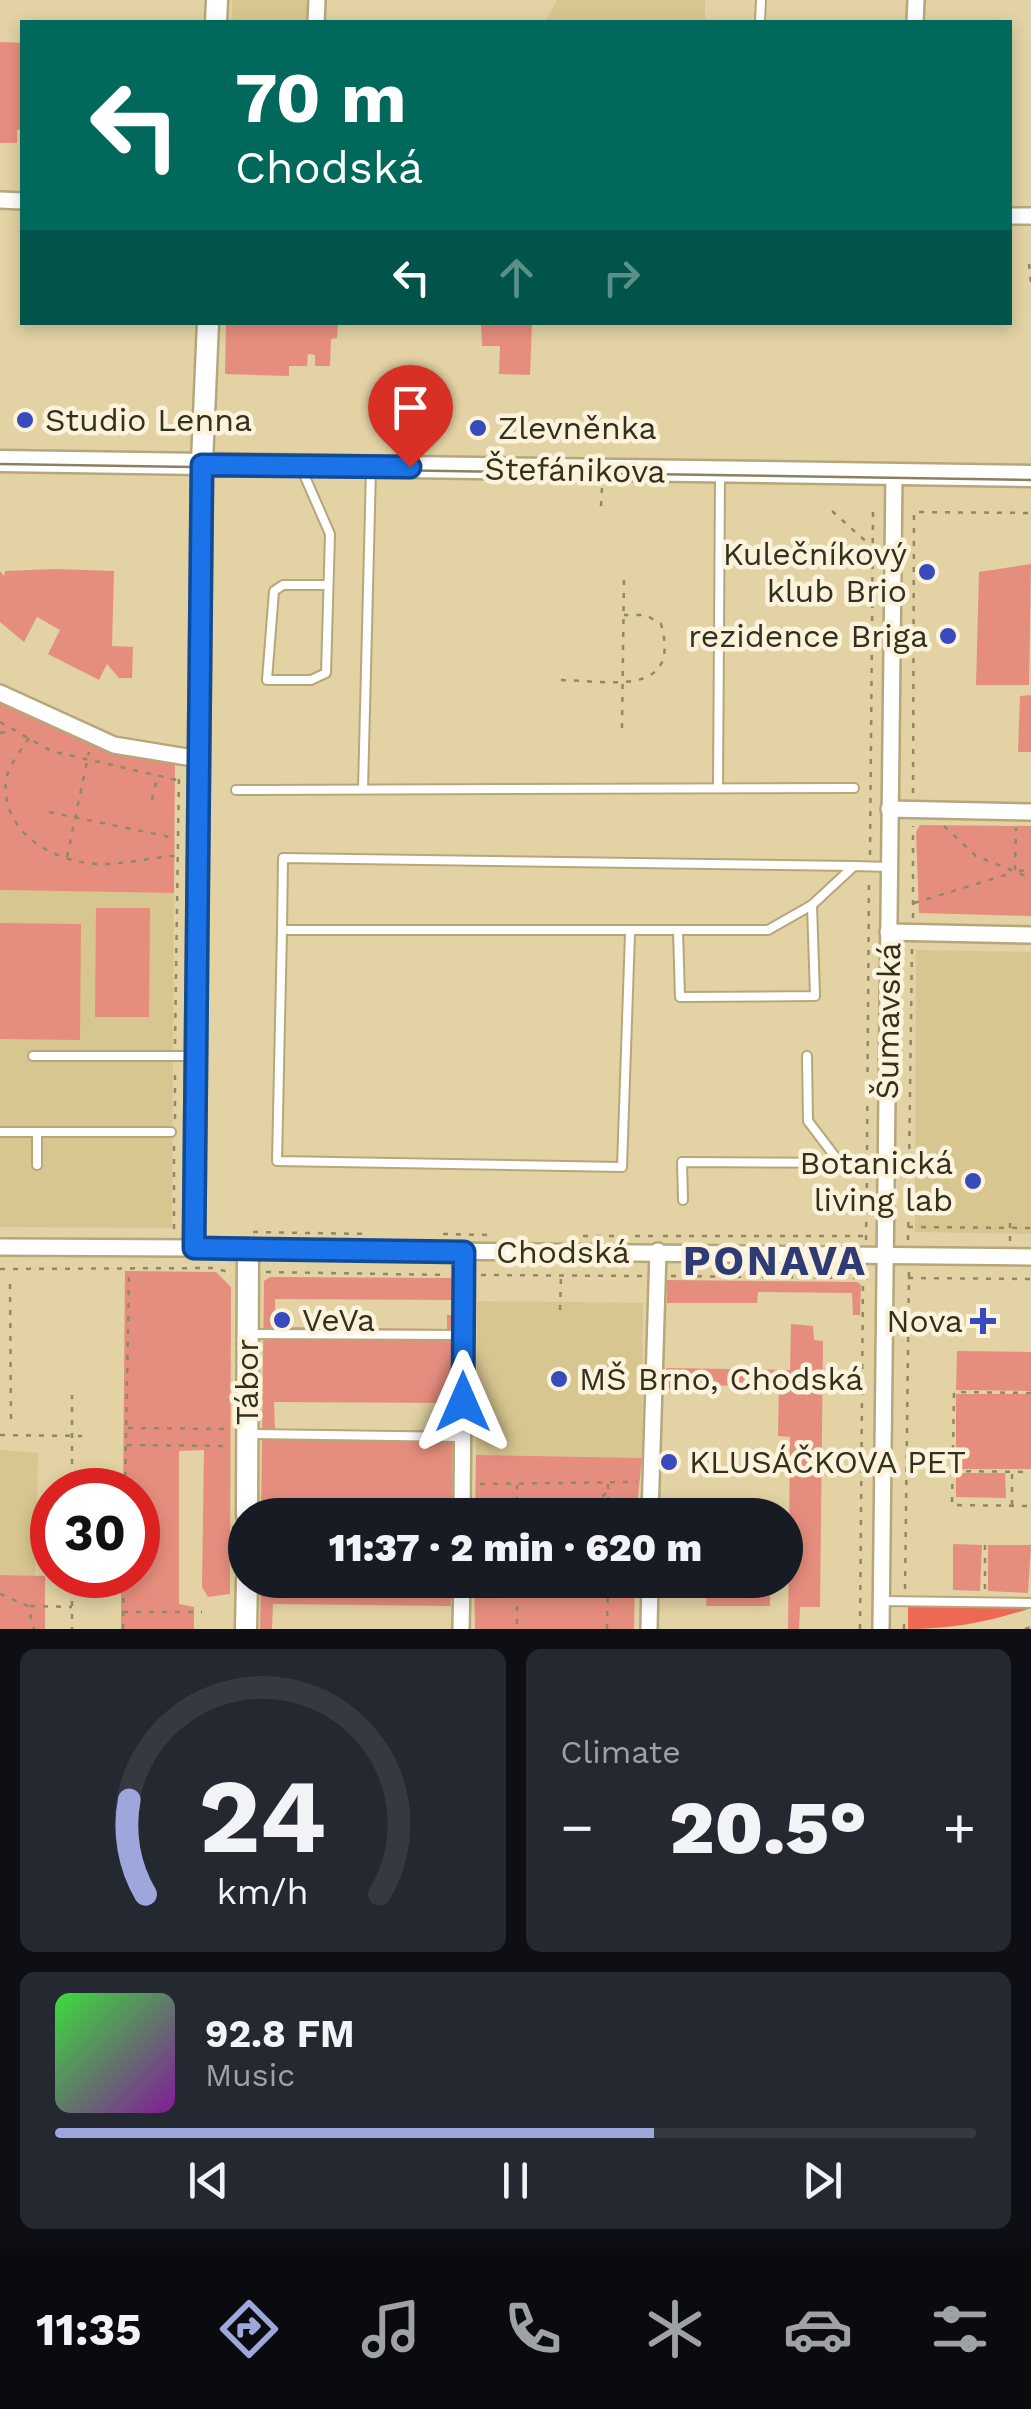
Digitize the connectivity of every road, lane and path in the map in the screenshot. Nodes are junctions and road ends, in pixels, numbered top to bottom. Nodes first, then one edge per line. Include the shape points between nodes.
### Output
1 (1029, 264) edge
2 (1031, 284) edge
3 (208, 325) edge
4 (0, 461) edge
5 (202, 465) junction
6 (300, 466) junction
7 (370, 467) junction
8 (720, 472) junction
9 (894, 474) junction
10 (1031, 476) edge
11 (832, 511) dead end
12 (1031, 514) edge
13 (872, 547) dead end
14 (624, 578) dead end
15 (328, 585) junction
16 (624, 615) junction
17 (561, 680) dead end
18 (622, 682) junction
19 (0, 693) edge
20 (0, 722) edge
21 (622, 728) dead end
22 (16, 731) junction
23 (0, 732) edge
24 (29, 738) junction
25 (88, 758) junction
26 (190, 758) junction
27 (158, 775) junction
28 (178, 781) junction
29 (718, 787) junction
30 (854, 788) dead end
31 (363, 789) junction
32 (236, 790) dead end
33 (152, 800) dead end
34 (913, 808) junction
35 (930, 809) junction
36 (890, 810) junction
37 (50, 812) dead end
38 (1031, 812) edge
39 (76, 818) junction
40 (1016, 826) dead end
41 (176, 838) junction
42 (166, 856) dead end
43 (66, 858) junction
44 (854, 866) junction
45 (889, 867) junction
46 (1031, 869) edge
47 (1015, 872) junction
48 (1031, 878) edge
49 (913, 904) junction
50 (812, 906) junction
51 (912, 925) dead end
52 (282, 930) junction
53 (630, 932) junction
54 (678, 932) junction
55 (888, 932) junction
56 (1031, 935) edge
57 (912, 942) dead end
58 (33, 1056) dead end
59 (185, 1056) junction
60 (807, 1056) dead end
61 (0, 1132) edge
62 (37, 1132) junction
63 (171, 1132) dead end
64 (840, 1163) junction
65 (886, 1163) junction
66 (37, 1164) dead end
67 (908, 1196) junction
68 (916, 1196) dead end
69 (683, 1200) dead end
70 (1010, 1221) dead end
71 (908, 1226) junction
72 (1010, 1228) junction
73 (1031, 1228) edge
74 (370, 1234) dead end
75 (440, 1234) dead end
76 (492, 1235) dead end
77 (582, 1236) dead end
78 (866, 1236) dead end
79 (194, 1239) junction
80 (249, 1240) junction
81 (1010, 1242) dead end
82 (910, 1246) dead end
83 (0, 1248) edge
84 (464, 1252) junction
85 (658, 1252) junction
86 (886, 1255) junction
87 (1031, 1257) edge
88 (910, 1267) dead end
89 (866, 1268) dead end
90 (0, 1269) edge
91 (129, 1270) junction
92 (248, 1272) junction
93 (560, 1274) junction
94 (463, 1275) junction
95 (658, 1276) junction
96 (865, 1278) junction
97 (874, 1278) dead end
98 (897, 1278) dead end
99 (908, 1278) junction
100 (1031, 1279) edge
101 (10, 1284) dead end
102 (560, 1310) dead end
103 (248, 1334) junction
104 (464, 1335) junction
105 (1031, 1392) edge
106 (72, 1395) dead end
107 (11, 1420) dead end
108 (126, 1428) junction
109 (0, 1434) edge
110 (72, 1436) junction
111 (82, 1436) dead end
112 (238, 1436) junction
113 (463, 1436) junction
114 (126, 1445) junction
115 (72, 1468) edge
116 (125, 1468) edge
117 (952, 1470) junction
118 (1012, 1472) junction
119 (1031, 1472) edge
120 (608, 1482) junction
121 (639, 1482) dead end
122 (518, 1483) junction
123 (473, 1484) dead end
124 (608, 1491) junction
125 (245, 1498) edge
126 (462, 1498) edge
127 (518, 1498) edge
128 (601, 1498) edge
129 (608, 1498) edge
130 (651, 1498) edge
131 (1012, 1505) junction
132 (1031, 1506) edge
133 (985, 1543) dead end
134 (0, 1594) edge
135 (905, 1595) dead end
136 (985, 1595) dead end
137 (72, 1598) edge
138 (123, 1598) edge
139 (247, 1598) edge
140 (462, 1598) edge
141 (517, 1598) edge
142 (608, 1598) edge
143 (650, 1598) edge
144 (881, 1601) junction
145 (1031, 1603) edge
146 (28, 1606) junction
147 (72, 1607) junction
148 (904, 1608) dead end
149 (123, 1612) junction
150 (202, 1612) dead end
151 (1031, 1627) edge
152 (34, 1629) edge
153 (72, 1629) edge
154 (123, 1629) edge
155 (246, 1629) edge
156 (461, 1629) edge
157 (517, 1629) edge
158 (607, 1629) edge
159 (649, 1629) edge
160 (860, 1629) edge
161 (881, 1629) edge
162 (904, 1629) edge
163 (1024, 1629) edge

1 - 2 path
3 - 5 street
4 - 5 street, Štefánikova
5 - 6 street, Štefánikova
5 - 26 street
6 - 7 street, Štefánikova
6 - 15 lane via 330,534
7 - 8 street, Štefánikova
7 - 31 lane
8 - 9 street, Štefánikova
8 - 29 lane
9 - 10 street, Štefánikova
9 - 36 street, Šumavská
11 - 13 path
12 - 34 path via 914,512
14 - 16 path
15 - 15 lane via 326,673 311,680 267,680 274,591
16 - 18 path
16 - 18 path via 656,619 665,639 656,674
17 - 18 path
18 - 21 path
19 - 26 street via 114,745
20 - 22 path
22 - 23 path
22 - 24 path
24 - 25 path
24 - 43 path via 7,775 9,815 30,842
25 - 27 path
25 - 39 path
26 - 28 path
26 - 59 street
27 - 28 path
27 - 33 path
28 - 41 path
29 - 30 lane
29 - 31 lane
31 - 32 lane
34 - 35 street
34 - 36 street
34 - 49 path
35 - 38 street
35 - 47 path via 976,856
36 - 45 street, Šumavská
37 - 39 path
39 - 41 path
39 - 43 path
40 - 47 path
41 - 59 path
42 - 43 path via 102,865
44 - 45 lane
44 - 50 lane
44 - 52 lane via 283,858
45 - 55 street, Šumavská
46 - 47 path
47 - 48 path
47 - 49 path
49 - 51 path
50 - 54 lane via 768,930
50 - 54 lane via 815,996 680,997
52 - 53 lane
52 - 53 lane via 277,1161 622,1167
53 - 54 lane
55 - 56 street
55 - 65 street, Šumavská
57 - 67 path
58 - 59 lane
59 - 79 street
59 - 79 path via 174,1230
60 - 64 lane via 808,1122
61 - 62 lane
62 - 63 lane
62 - 66 lane
64 - 65 lane
64 - 69 lane via 682,1162
65 - 86 street, Šumavská
67 - 68 path
67 - 71 path
70 - 72 path
71 - 72 path
71 - 82 path
72 - 73 path
72 - 81 path
74 - 80 path
75 - 76 path
77 - 78 path
79 - 80 street, Chodská
79 - 83 street, Chodská
80 - 84 street, Chodská
80 - 92 street, Tábor
84 - 85 street, Chodská
84 - 94 street
85 - 86 street, Chodská
85 - 95 street
86 - 87 street, Chodská
86 - 144 street, Šumavská
88 - 99 path
89 - 96 path
90 - 91 path
91 - 92 path
91 - 108 path
92 - 94 path
92 - 103 street, Tábor
93 - 94 path
93 - 95 path
93 - 102 path
94 - 104 street
95 - 96 path
95 - 130 street
96 - 97 path
96 - 160 path
98 - 99 path
99 - 100 path
99 - 135 path
101 - 107 path
103 - 104 lane
103 - 112 street, Tábor
104 - 113 street
105 - 117 path via 954,1392
106 - 110 path
108 - 112 path
108 - 114 path
109 - 110 path
110 - 111 path
110 - 115 path
112 - 113 lane
112 - 114 path
112 - 125 street, Tábor
113 - 126 street
114 - 116 path
117 - 118 path
117 - 131 path via 952,1504
118 - 119 path
118 - 131 path
120 - 121 path
120 - 122 path
120 - 124 path
122 - 123 path
122 - 127 path
124 - 128 path
124 - 129 path
131 - 132 path
133 - 136 path
134 - 146 path
137 - 147 path
138 - 149 path
139 - 155 street
140 - 156 street
141 - 157 path
142 - 158 path
143 - 159 street
144 - 145 lane
144 - 161 street, Šumavská
146 - 147 path
146 - 152 path
147 - 153 path
148 - 162 path
149 - 150 path
149 - 154 path
151 - 163 path

